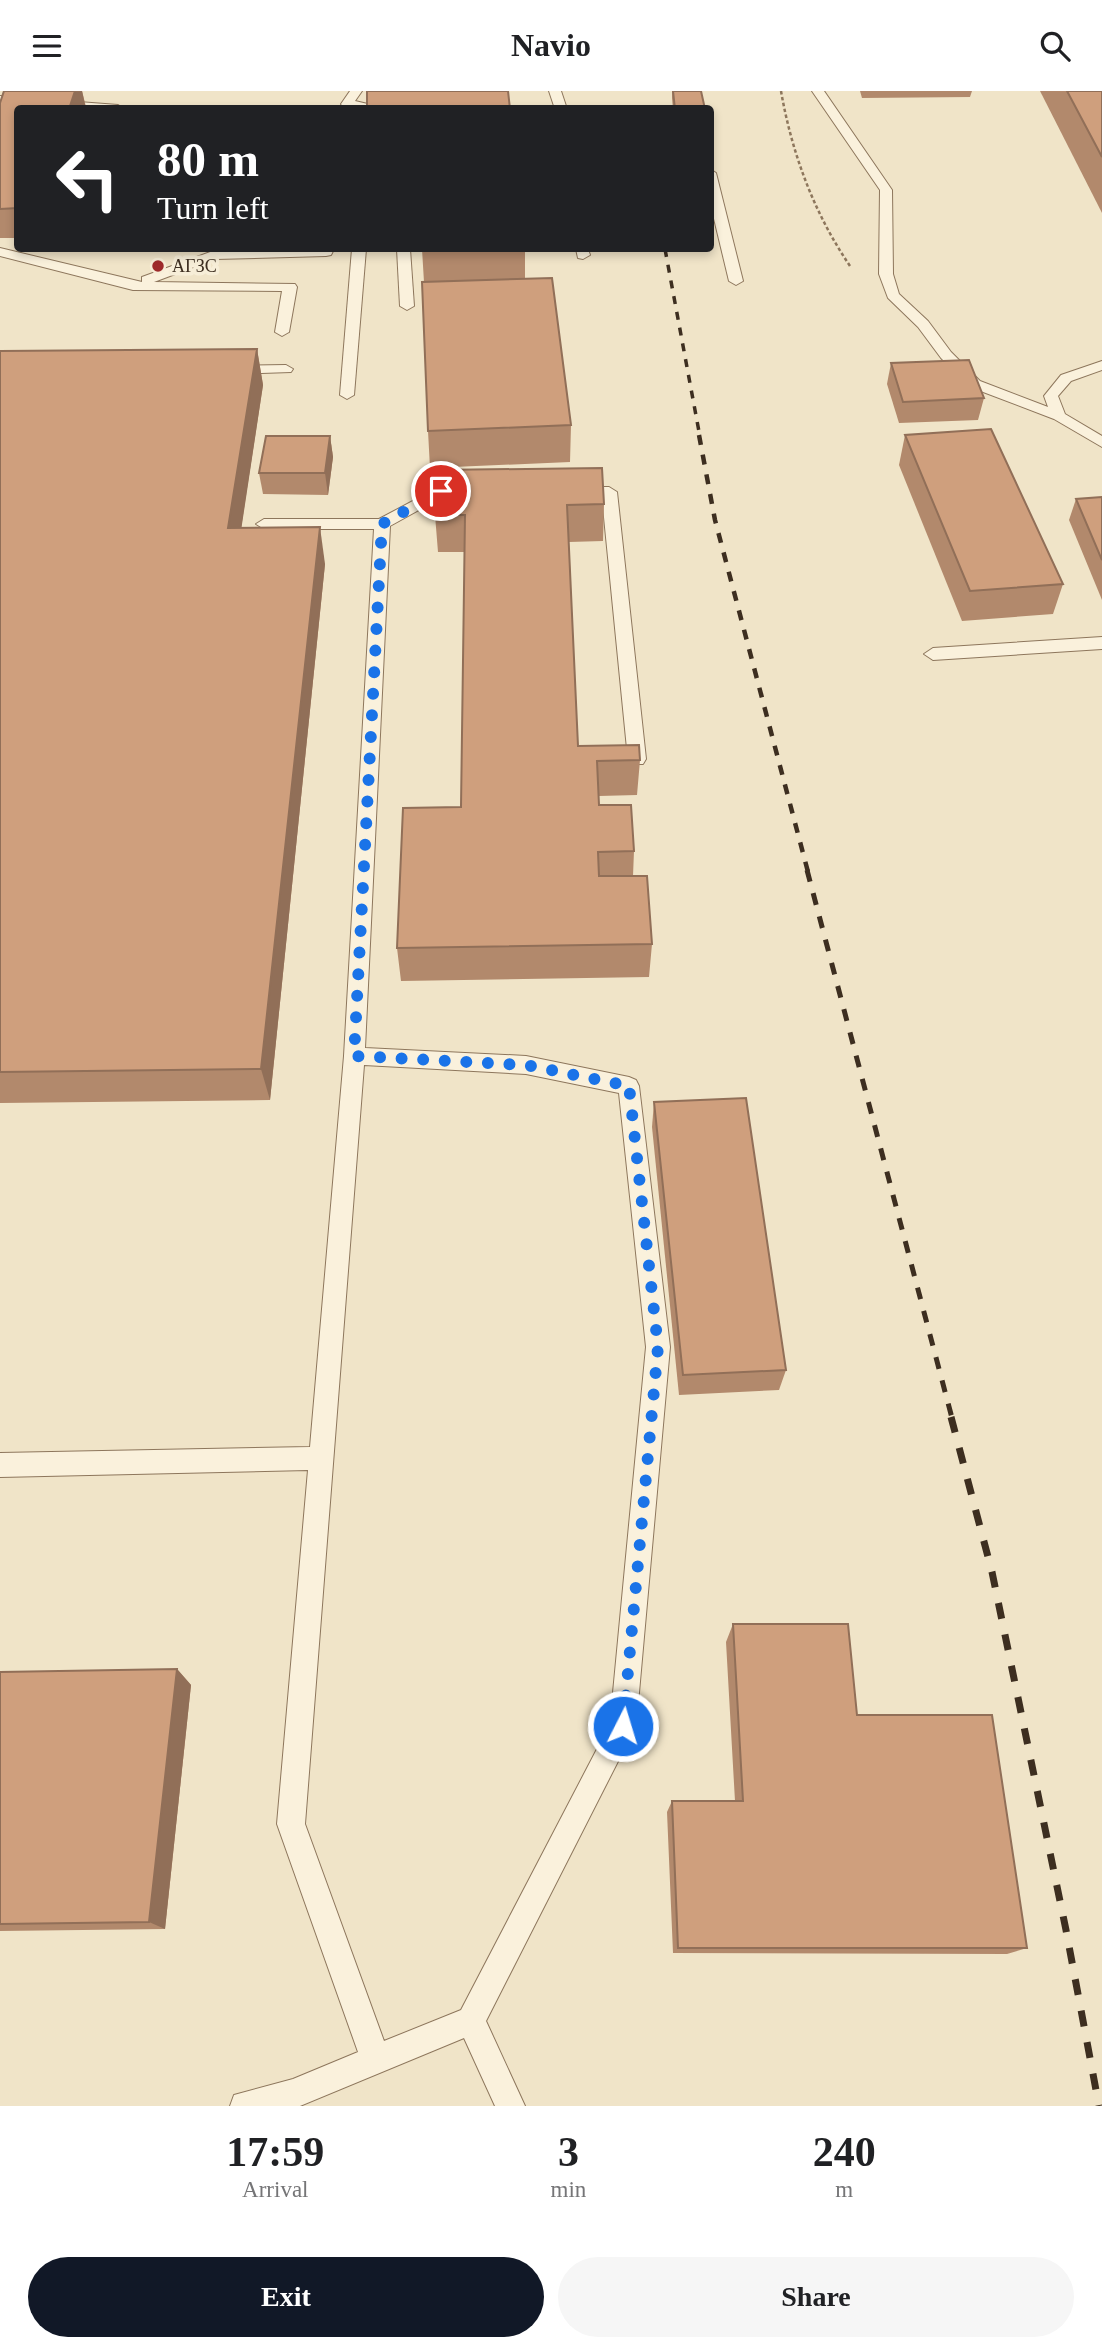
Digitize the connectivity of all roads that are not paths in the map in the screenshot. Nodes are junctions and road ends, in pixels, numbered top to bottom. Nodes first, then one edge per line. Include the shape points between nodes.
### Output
1 (356, 91) edge
2 (818, 91) edge
3 (0, 100) edge
4 (70, 105) edge
5 (355, 105) edge
6 (714, 190) edge
7 (0, 252) edge
8 (326, 252) edge
9 (359, 252) edge
10 (403, 252) edge
11 (736, 281) dead end
12 (133, 286) junction
13 (407, 306) dead end
14 (282, 332) dead end
15 (1102, 365) edge
16 (286, 369) dead end
17 (218, 371) edge
18 (347, 395) dead end
19 (1059, 416) junction
20 (1102, 442) edge
21 (480, 492) edge
22 (557, 492) edge
23 (264, 524) dead end
24 (382, 524) junction
25 (1102, 643) edge
26 (933, 654) dead end
27 (637, 759) edge
28 (354, 1056) junction
29 (323, 1458) junction
30 (0, 1465) edge
31 (471, 2019) junction
32 (376, 2061) junction
33 (245, 2106) edge
34 (510, 2106) edge

1 - 5 lane via 348,104
2 - 19 lane via 886,190 886,274 893,295 975,384
3 - 4 lane
6 - 11 lane
7 - 12 lane
8 - 12 lane via 213,255
9 - 18 lane
10 - 13 lane
12 - 14 lane via 290,287
15 - 19 lane via 1066,378 1051,396
16 - 17 lane
19 - 20 lane
21 - 24 lane via 441,491
22 - 27 lane via 609,492
23 - 24 lane
24 - 28 lane
25 - 26 lane
28 - 29 lane
28 - 31 lane via 526,1065 629,1086 658,1347 623,1726
29 - 30 lane
29 - 32 lane via 291,1824
31 - 32 lane
31 - 34 lane
32 - 33 lane via 293,2094

